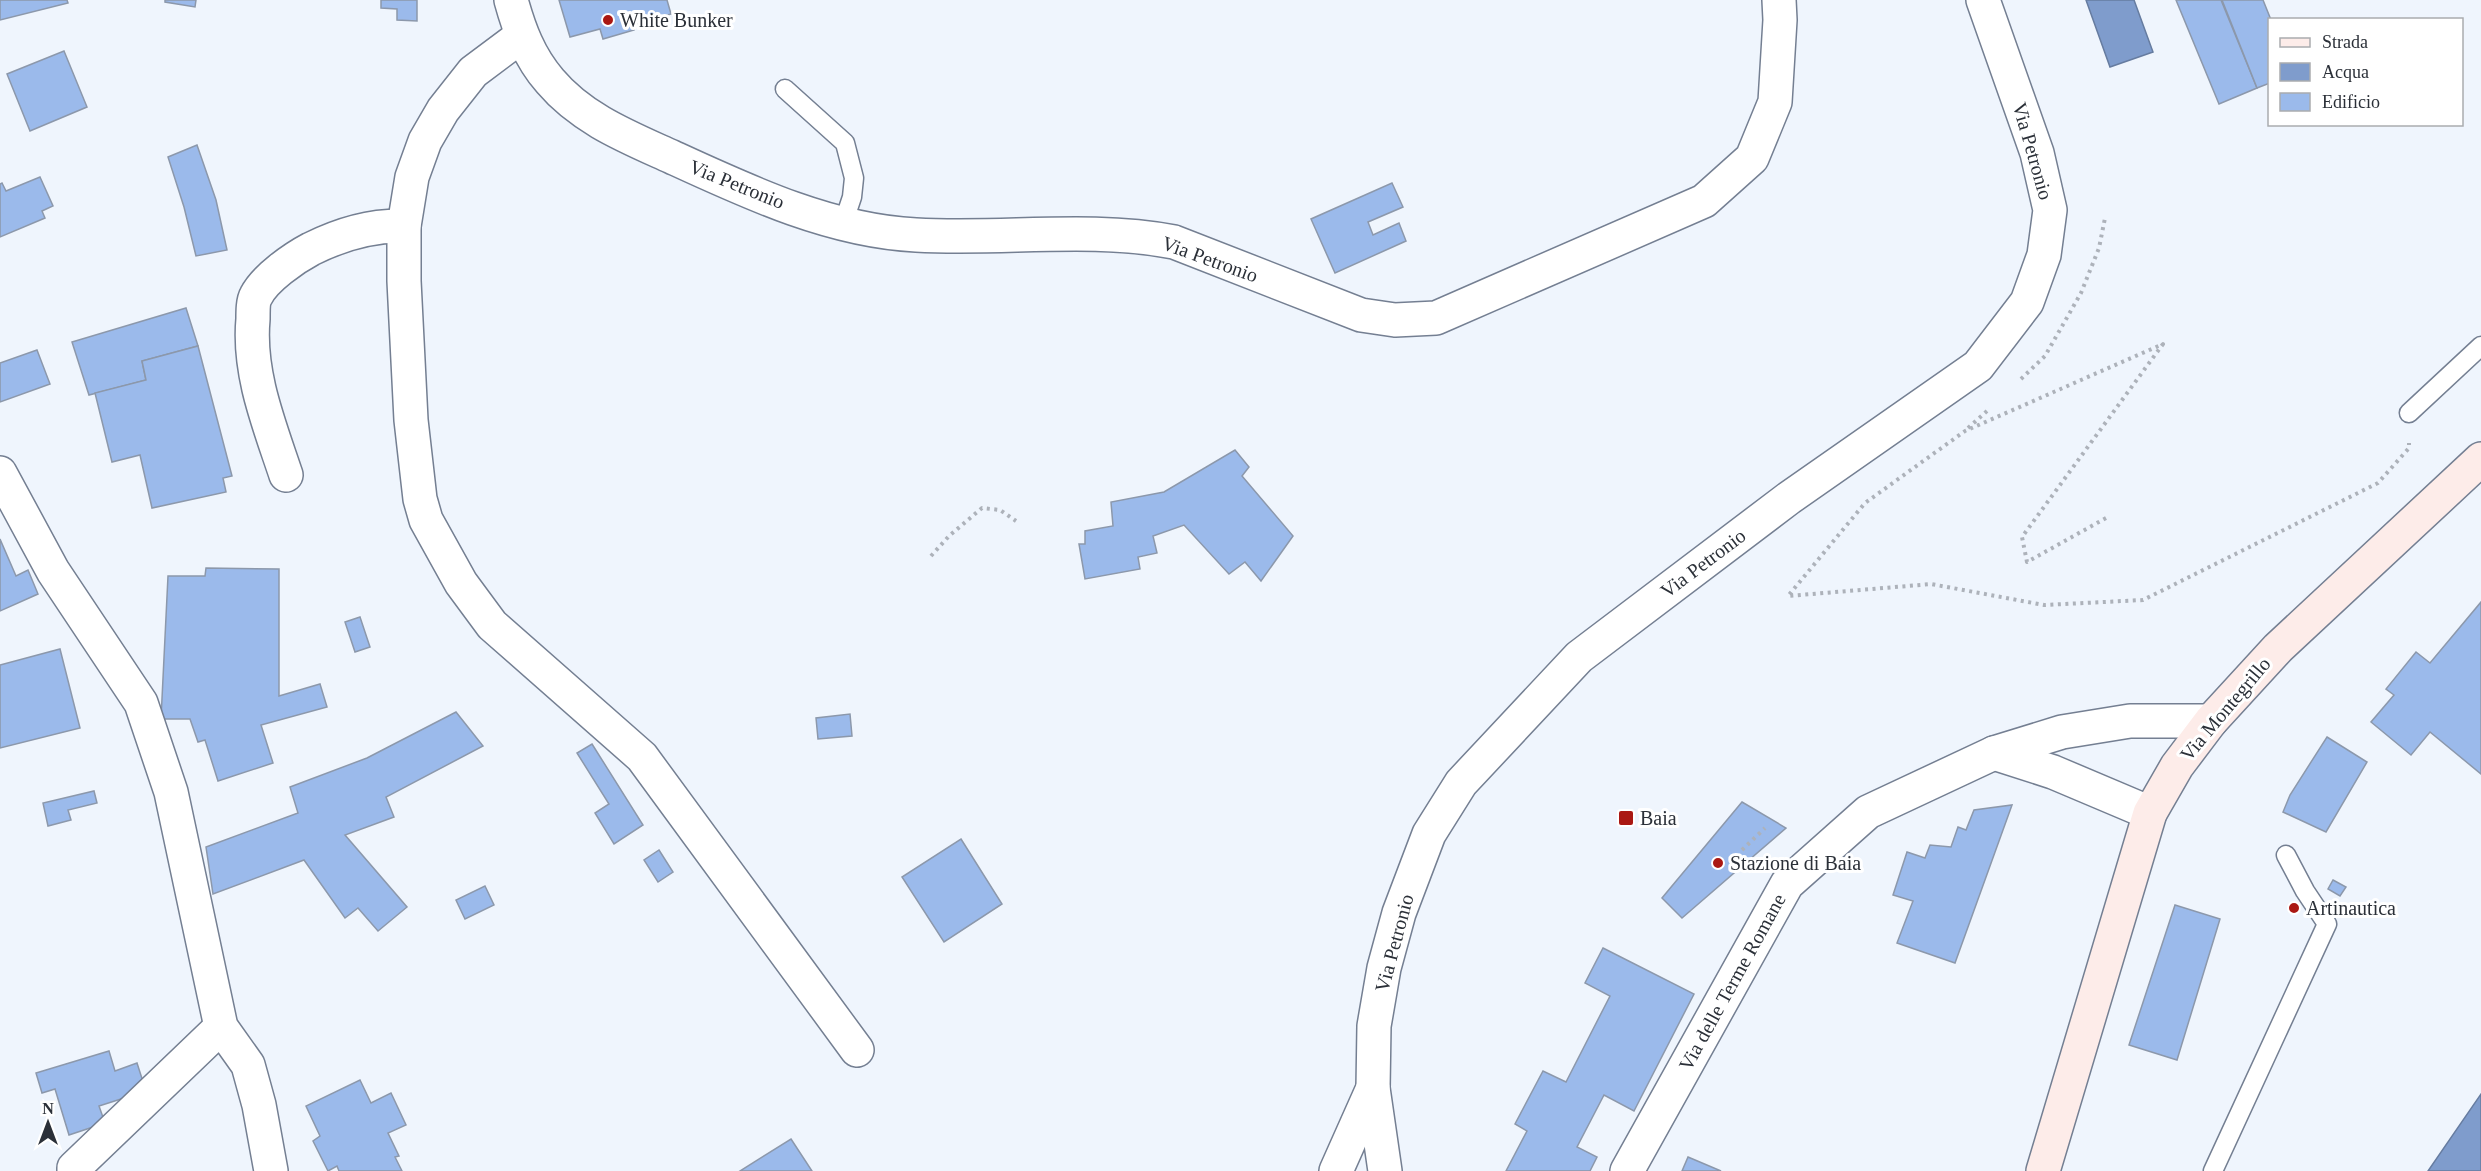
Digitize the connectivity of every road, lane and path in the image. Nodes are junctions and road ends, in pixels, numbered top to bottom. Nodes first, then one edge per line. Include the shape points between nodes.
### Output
1 (511, 0) edge
2 (1779, 0) edge
3 (1983, 0) edge
4 (521, 36) junction
5 (786, 89) dead end
6 (843, 224) junction
7 (404, 226) junction
8 (2481, 346) edge
9 (2409, 413) joint
10 (2481, 459) edge
11 (0, 473) edge
12 (286, 475) dead end
13 (2106, 518) dead end
14 (1016, 521) dead end
15 (931, 556) dead end
16 (2211, 721) junction
17 (1994, 753) junction
18 (2150, 813) junction
19 (1766, 828) dead end
20 (1742, 850) dead end
21 (2286, 855) dead end
22 (220, 1027) junction
23 (857, 1050) dead end
24 (1373, 1088) junction
25 (74, 1171) edge
26 (271, 1171) edge
27 (1336, 1171) edge
28 (1385, 1171) edge
29 (1627, 1171) edge
30 (2043, 1171) edge
31 (2213, 1171) edge

1 - 4 street, Via Petronio
2 - 6 street, Via Petronio via 1775,102 1752,158 1704,201 1436,318 1395,320 1361,315 1174,242 1145,237 1083,232 1020,237 915,235
3 - 24 street, Via Petronio via 2037,153 2050,210 2044,255 2027,302 1978,366 1789,498 1579,657 1461,783 1429,834 1399,912 1374,1026
4 - 6 street, Via Petronio via 550,81 587,114 615,131 750,192
4 - 7 street via 472,72 443,110 425,141 412,177
5 - 6 lane via 845,143 854,178
7 - 12 street via 384,225 336,237 297,256 255,297 251,335 257,386
7 - 23 street via 411,420 420,499 441,548 492,625 642,757
8 - 9 lane
9 - 13 path via 2409,448 2378,483 2143,600 2044,605 1931,584 1788,596 1865,504 1965,430 2163,344 2022,537 2027,562
10 - 16 main road, Via Montegrillo via 2278,648
11 - 22 street via 53,571 141,703 171,792
14 - 15 path via 999,510 982,508
16 - 17 street, Via delle Terme Romane via 2130,721 2062,732
16 - 18 main road, Via Montegrillo via 2177,766
17 - 18 street via 2053,772
17 - 29 street, Via delle Terme Romane via 1868,812 1787,884
18 - 30 main road, Via Montegrillo
19 - 20 path
21 - 31 lane via 2327,924
22 - 25 street
22 - 26 street via 248,1065
24 - 27 street
24 - 28 street, Via Petronio

